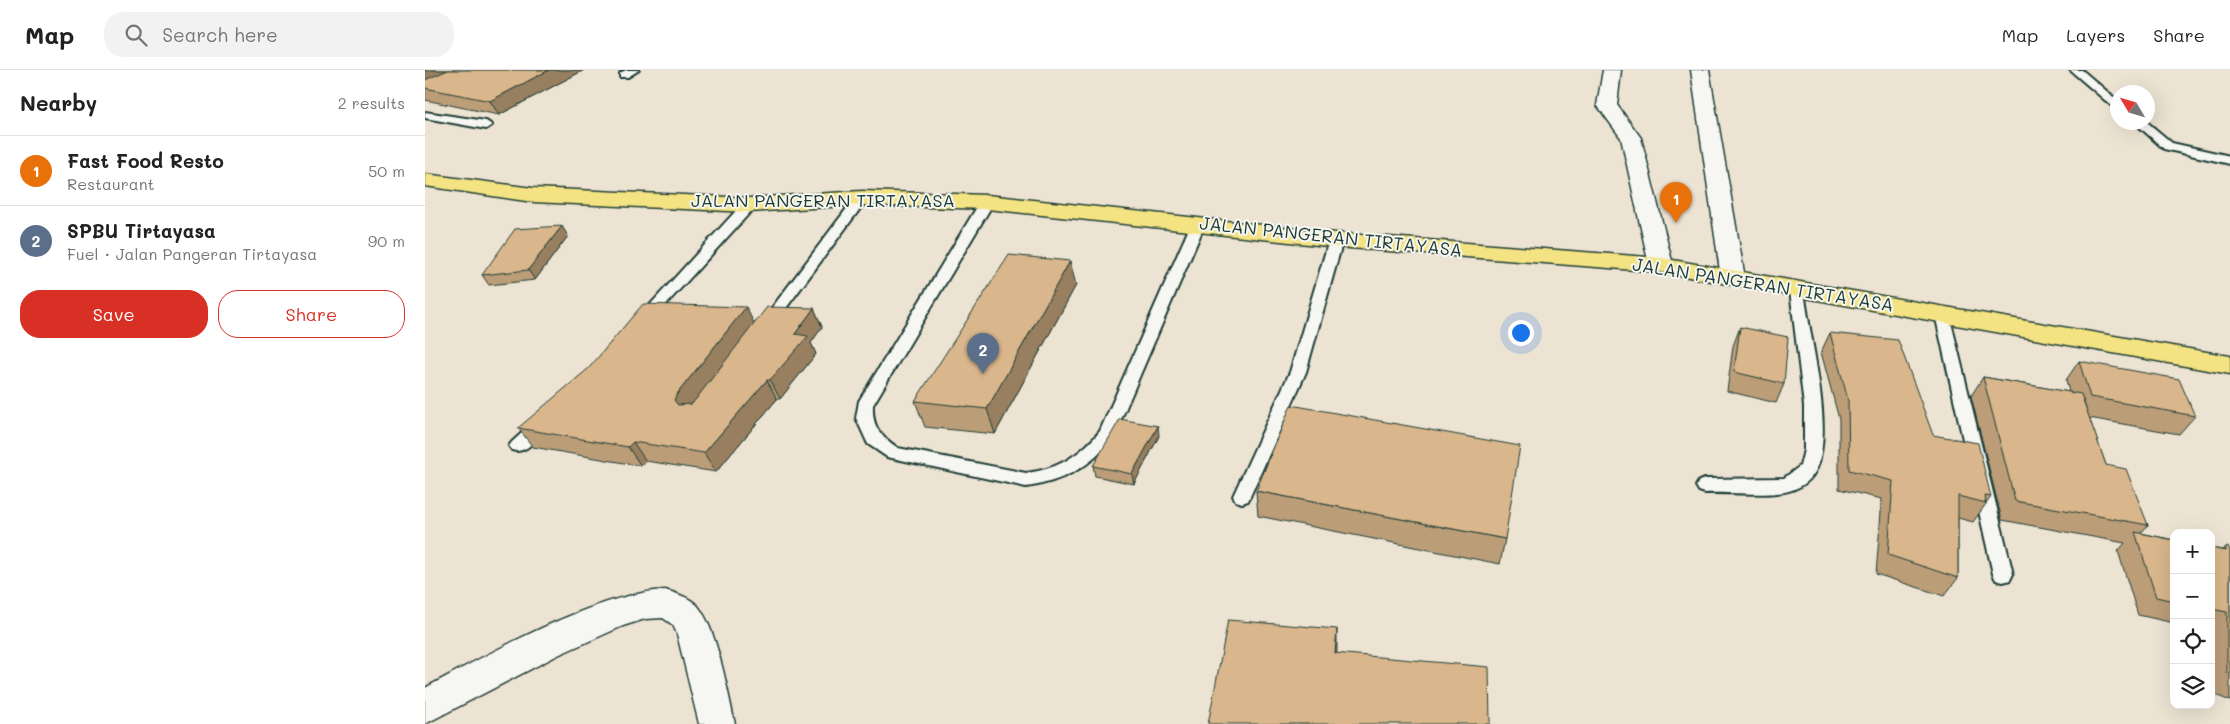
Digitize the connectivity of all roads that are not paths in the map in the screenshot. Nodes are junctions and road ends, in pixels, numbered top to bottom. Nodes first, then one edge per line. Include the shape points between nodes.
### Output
1 (1612, 70) edge
2 (1700, 70) edge
3 (2075, 70) edge
4 (2110, 99) edge
5 (425, 115) edge
6 (486, 125) dead end
7 (2149, 130) edge
8 (2230, 160) edge
9 (425, 180) edge
10 (862, 198) junction
11 (987, 202) junction
12 (749, 205) junction
13 (1198, 224) junction
14 (1336, 240) junction
15 (1661, 265) junction
16 (1733, 278) junction
17 (1797, 290) junction
18 (1942, 314) junction
19 (631, 334) edge
20 (760, 334) edge
21 (2230, 365) edge
22 (554, 413) edge
23 (518, 446) edge
24 (1705, 486) dead end
25 (1242, 496) dead end
26 (2003, 574) dead end
27 (425, 707) edge
28 (717, 724) edge

1 - 15 street via 1607,105 1631,138
2 - 16 street
3 - 4 lane
5 - 6 lane
7 - 8 lane via 2168,146
9 - 12 main road, JALAN PANGERAN TIRTAYASA via 533,195
10 - 11 main road, JALAN PANGERAN TIRTAYASA
10 - 12 main road, JALAN PANGERAN TIRTAYASA
10 - 20 lane
11 - 13 main road, JALAN PANGERAN TIRTAYASA
11 - 13 lane via 865,405 864,418 874,440 893,453 1026,480 1040,479 1073,465 1100,444 1107,434
12 - 19 lane
13 - 14 main road, JALAN PANGERAN TIRTAYASA
14 - 15 main road, JALAN PANGERAN TIRTAYASA
14 - 25 lane via 1298,372
15 - 16 main road, JALAN PANGERAN TIRTAYASA
16 - 17 main road, JALAN PANGERAN TIRTAYASA
17 - 18 main road, JALAN PANGERAN TIRTAYASA
17 - 24 lane via 1814,429 1809,468 1798,480 1786,485
18 - 21 main road, JALAN PANGERAN TIRTAYASA
18 - 26 lane
22 - 23 lane
27 - 28 street via 566,635 633,608 665,604 686,616

